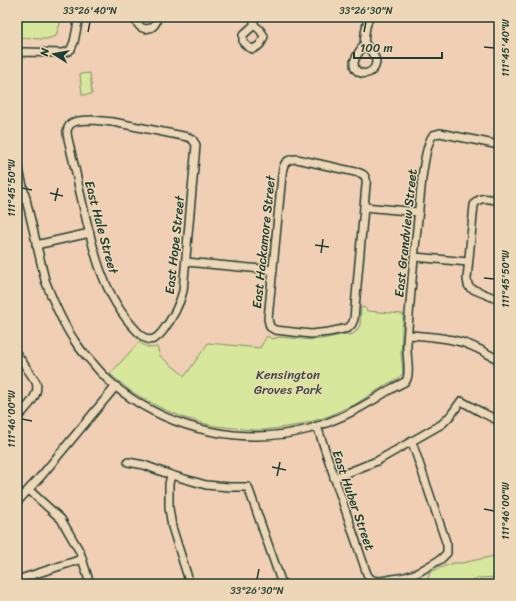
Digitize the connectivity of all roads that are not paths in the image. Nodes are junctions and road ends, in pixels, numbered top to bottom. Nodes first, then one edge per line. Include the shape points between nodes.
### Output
1 (79, 17) edge
2 (136, 17) edge
3 (156, 17) edge
4 (369, 17) edge
5 (365, 43) dead end
6 (17, 53) edge
7 (195, 142) joint
8 (499, 145) edge
9 (17, 161) edge
10 (26, 198) junction
11 (17, 200) edge
12 (499, 200) edge
13 (364, 207) junction
14 (419, 212) junction
15 (90, 233) junction
16 (36, 246) junction
17 (415, 257) junction
18 (186, 262) junction
19 (468, 262) junction
20 (272, 270) junction
21 (499, 300) edge
22 (408, 335) junction
23 (152, 340) joint
24 (17, 354) edge
25 (499, 360) edge
26 (116, 386) junction
27 (17, 418) edge
28 (499, 421) edge
29 (317, 426) junction
30 (412, 442) junction
31 (128, 462) dead end
32 (171, 475) junction
33 (334, 478) junction
34 (29, 490) junction
35 (17, 502) edge
36 (82, 559) junction
37 (23, 578) dead end
38 (90, 584) edge
39 (190, 584) edge
40 (282, 584) edge

1 - 6 street via 74,42 69,51
2 - 3 street via 136,22 144,29 154,26
4 - 5 street
7 - 15 street, East Hale Street via 188,137 113,122 72,122 67,131
7 - 18 street, East Hope Street
8 - 14 street, East Grandview Street via 440,133 432,135 424,164
9 - 10 street
10 - 11 street
10 - 16 street
12 - 19 street via 484,198 474,205
13 - 14 street
13 - 20 street, East Hackamore Street via 365,176 360,173 296,159 287,161 283,166
13 - 20 street, East Hackamore Street via 352,324 318,334 272,329 268,319
14 - 17 street, East Grandview Street
15 - 16 street
15 - 23 street, East Hale Street via 101,275 120,312 143,338
16 - 26 street via 45,280 65,326 85,354
17 - 19 street
17 - 22 street, East Grandview Street
18 - 20 street
18 - 23 street, East Hope Street via 179,305 159,336
19 - 21 street via 467,279 470,288
22 - 25 street via 458,341
22 - 29 street, East Grandview Street via 409,373 406,381 353,411
24 - 27 street via 37,387 35,395
26 - 29 street via 151,410 189,426 210,431 234,435 259,435 288,433
26 - 34 street
28 - 30 street via 461,401 442,424
29 - 33 street, East Huber Street
30 - 33 street via 377,461
30 - 33 street, East Huber Street via 448,545 447,553 441,560 421,571 381,581 370,578
31 - 32 street
32 - 39 street via 169,508 172,527
32 - 40 street via 206,485 248,487
34 - 35 street
34 - 36 street via 61,519
36 - 37 street
36 - 38 street

